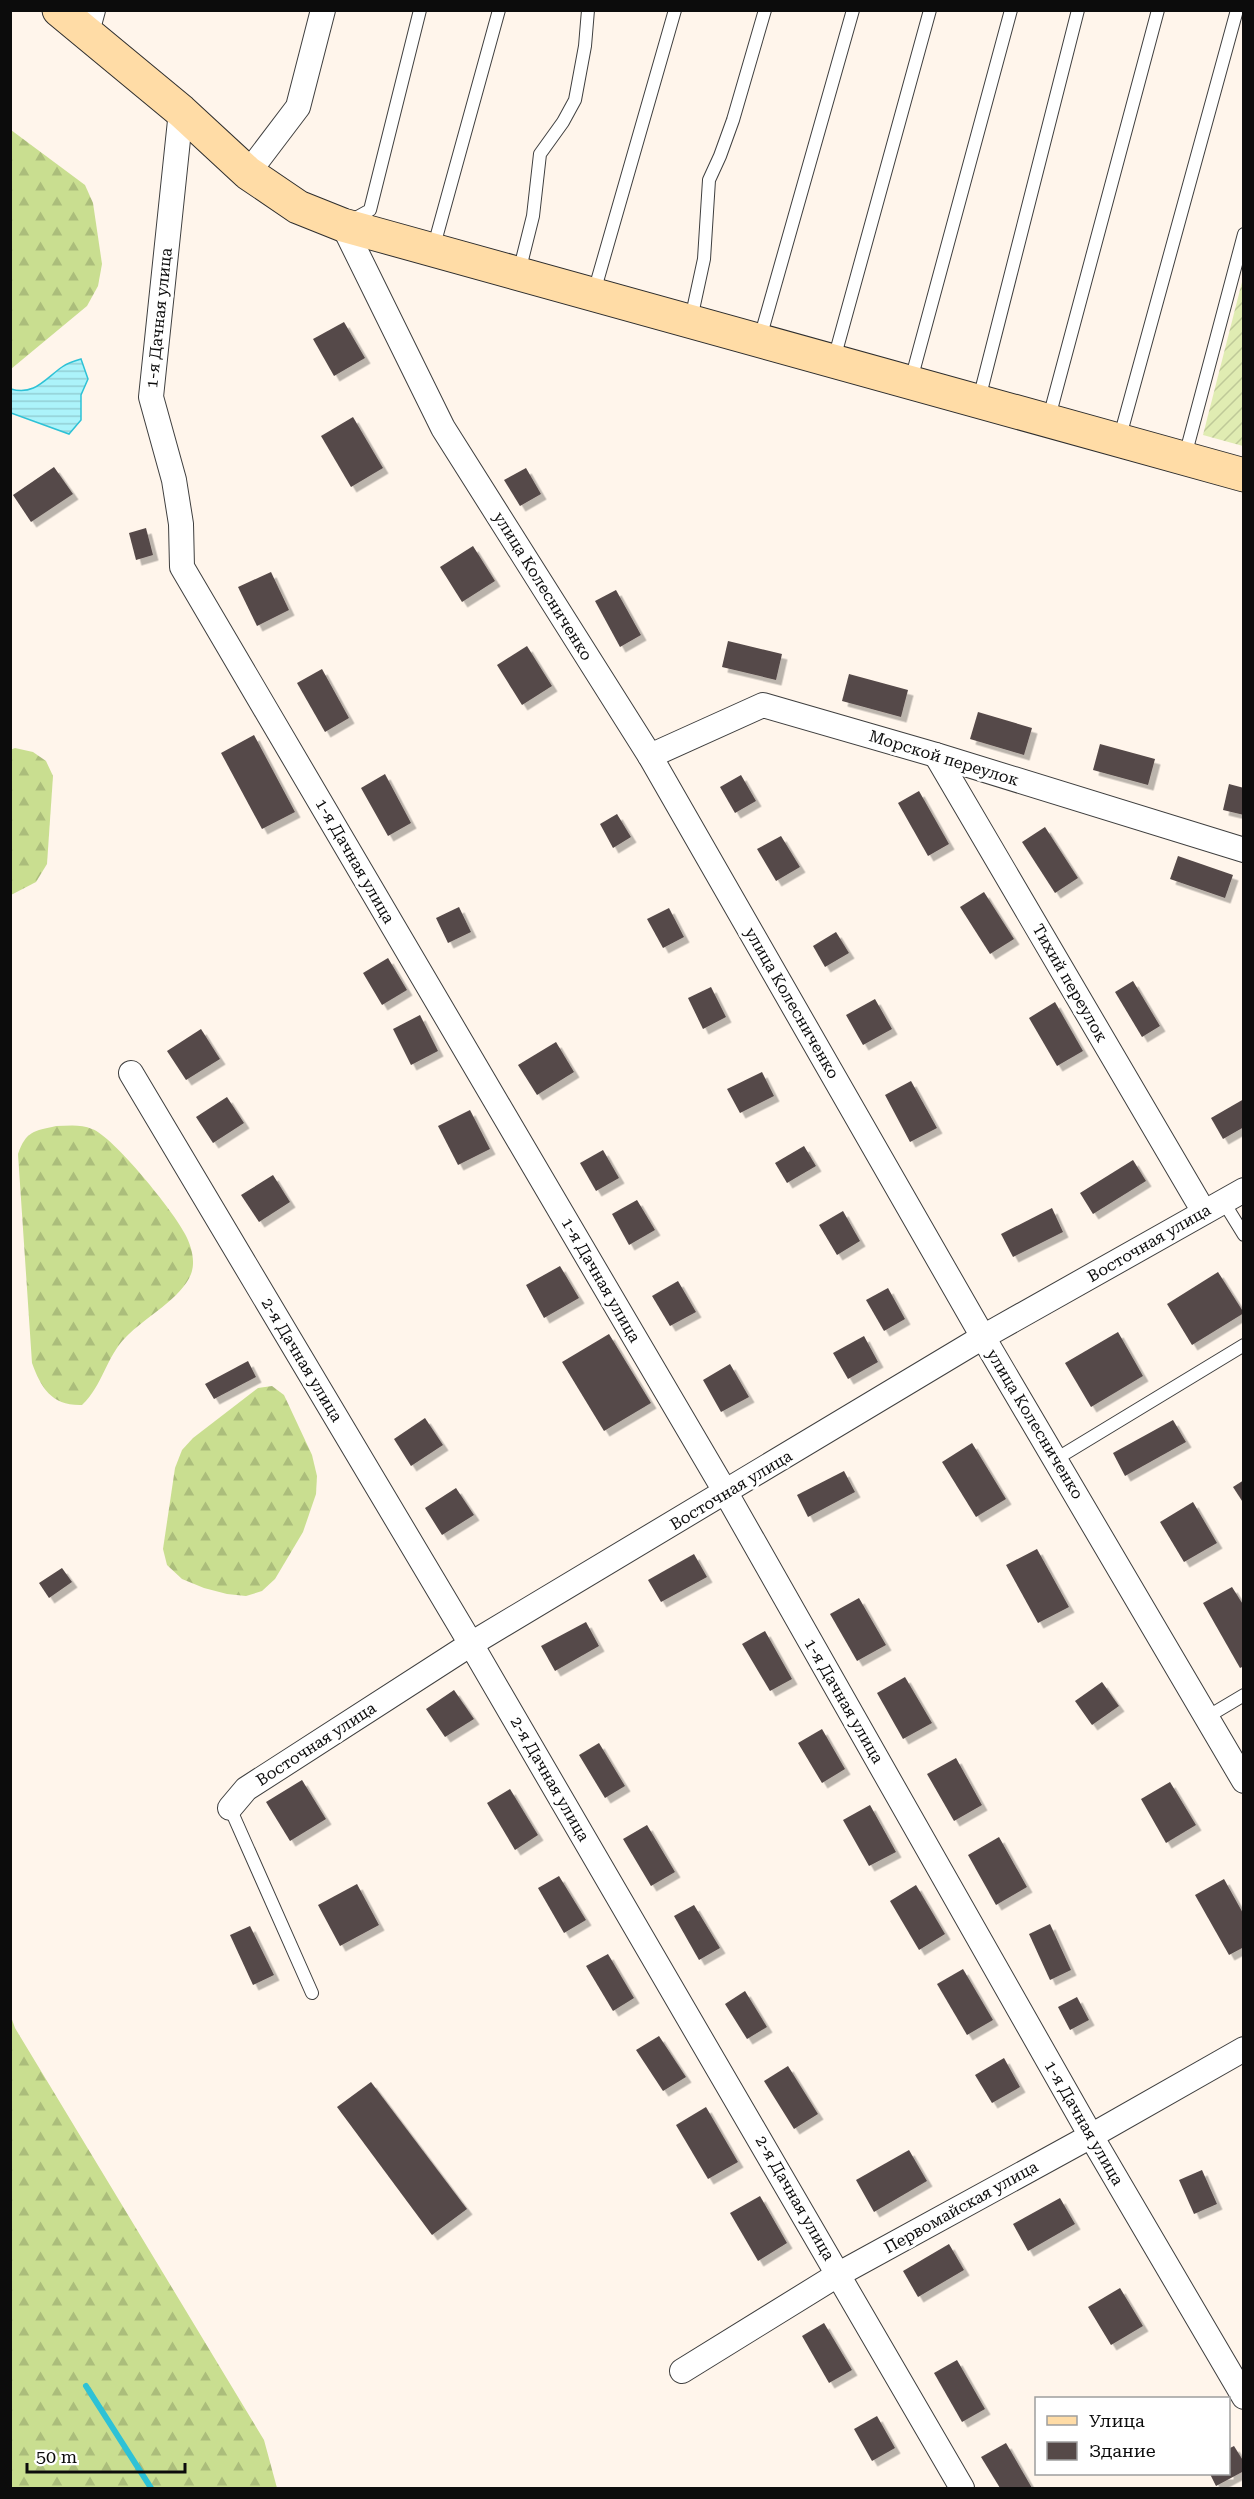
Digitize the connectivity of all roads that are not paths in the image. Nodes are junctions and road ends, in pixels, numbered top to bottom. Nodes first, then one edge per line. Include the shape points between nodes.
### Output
1 (59, 10) edge
2 (323, 10) edge
3 (420, 10) edge
4 (499, 10) edge
5 (588, 10) edge
6 (675, 10) edge
7 (765, 10) edge
8 (853, 10) edge
9 (930, 10) edge
10 (1011, 10) edge
11 (1078, 10) edge
12 (1158, 10) edge
13 (1237, 10) edge
14 (90, 21) edge
15 (181, 111) junction
16 (248, 172) junction
17 (344, 225) junction
18 (1244, 234) edge
19 (433, 250) junction
20 (519, 274) junction
21 (594, 294) junction
22 (691, 321) junction
23 (759, 340) junction
24 (834, 361) junction
25 (911, 382) junction
26 (978, 401) junction
27 (1048, 421) junction
28 (1119, 440) junction
29 (1185, 458) junction
30 (1244, 475) edge
31 (936, 755) junction
32 (650, 756) junction
33 (1244, 850) edge
34 (130, 1073) dead end
35 (1223, 1201) edge
36 (1244, 1235) edge
37 (983, 1337) junction
38 (1244, 1345) edge
39 (1056, 1459) junction
40 (726, 1493) junction
41 (471, 1644) junction
42 (1244, 1695) edge
43 (1207, 1717) junction
44 (1244, 1781) edge
45 (230, 1808) joint
46 (312, 1993) dead end
47 (1244, 2049) edge
48 (1091, 2136) junction
49 (839, 2274) junction
50 (682, 2371) dead end
51 (1244, 2397) edge
52 (962, 2488) edge

1 - 14 main road
2 - 16 street via 298,107
3 - 17 lane via 370,210
4 - 19 lane
5 - 20 lane via 575,100 540,154 533,216
6 - 21 lane
7 - 22 lane via 733,120 709,180 704,259
8 - 23 lane
9 - 24 lane
10 - 25 lane
11 - 26 lane
12 - 27 lane
13 - 28 lane
14 - 15 main road
15 - 16 main road
15 - 40 street, 1-я Дачная улица via 151,397 174,480 182,567
16 - 17 main road via 298,207
17 - 19 main road
17 - 32 street, улица Колесниченко via 443,428
18 - 29 lane
19 - 20 main road
20 - 21 main road
21 - 22 main road
22 - 23 main road
23 - 24 main road
24 - 25 main road
25 - 26 main road
26 - 27 main road
27 - 28 main road
28 - 29 main road
29 - 30 main road
31 - 32 street, Морской переулок via 763,705
31 - 33 street, Морской переулок
31 - 35 street, Тихий переулок
32 - 37 street, улица Колесниченко
34 - 41 street, 2-я Дачная улица
35 - 36 lane
35 - 37 street, Восточная улица
37 - 39 street, улица Колесниченко
37 - 40 street, Восточная улица
38 - 39 lane
39 - 43 street, улица Колесниченко
40 - 41 street, Восточная улица
40 - 48 street, 1-я Дачная улица
41 - 45 street, Восточная улица via 246,1789
41 - 49 street, 2-я Дачная улица
42 - 43 lane
43 - 44 street, улица Колесниченко
45 - 46 lane
47 - 48 street, Первомайская улица
48 - 49 street, Первомайская улица
48 - 51 street, 1-я Дачная улица
49 - 50 street, Первомайская улица
49 - 52 street, 2-я Дачная улица

